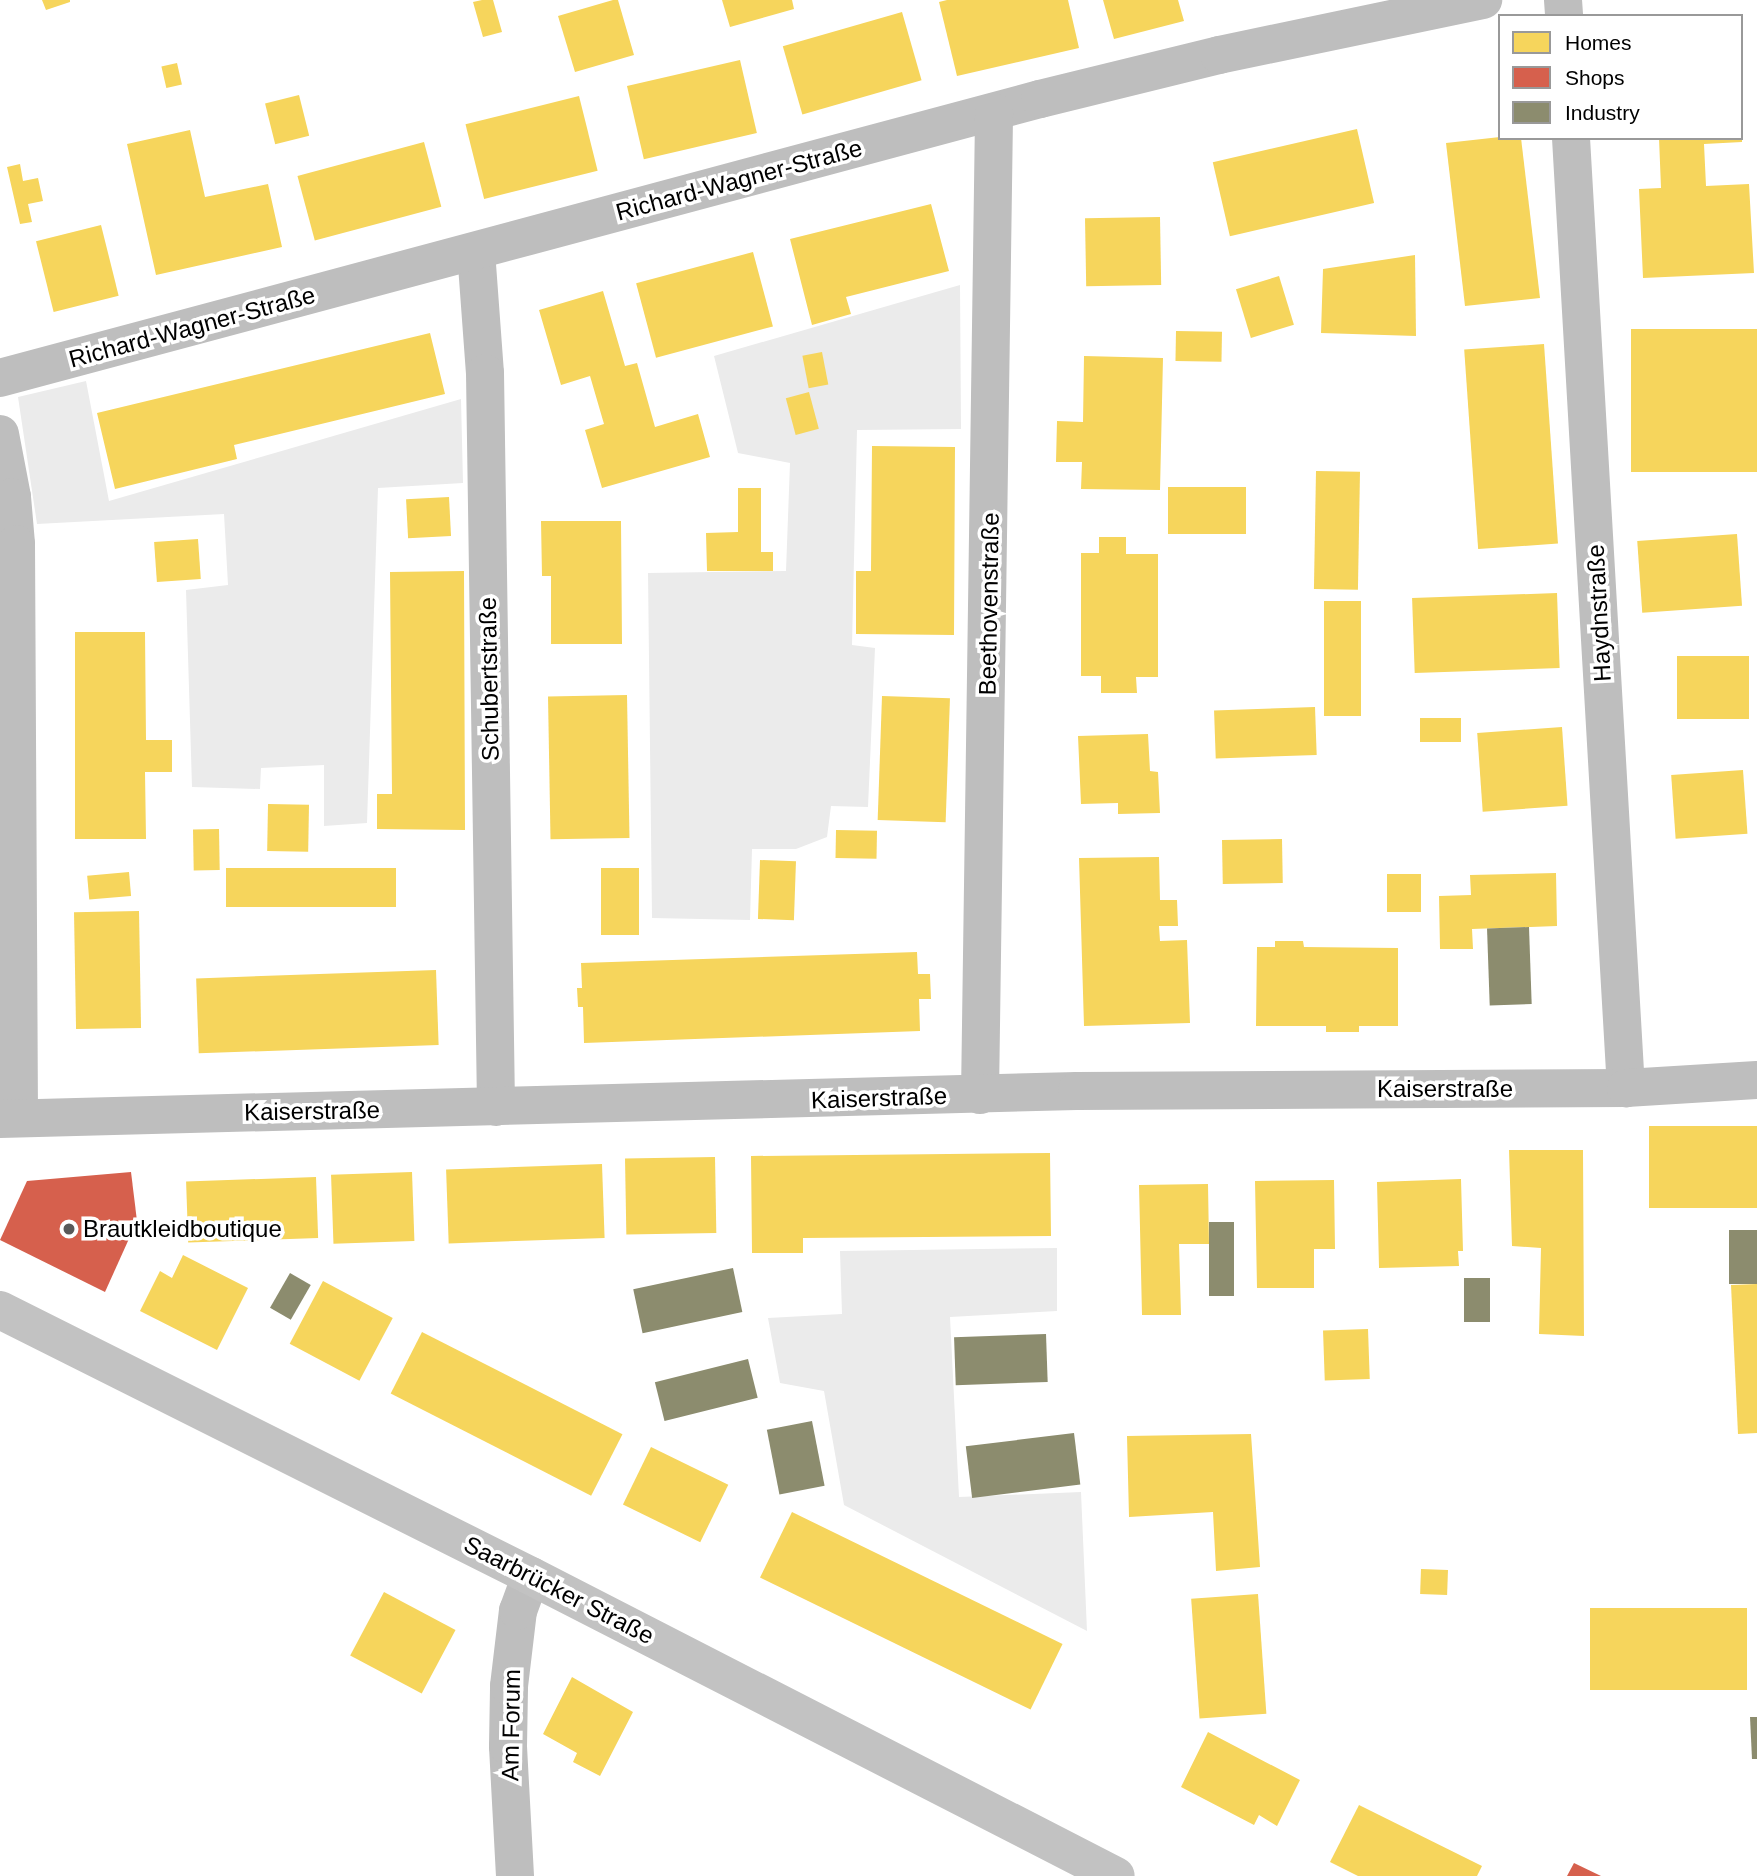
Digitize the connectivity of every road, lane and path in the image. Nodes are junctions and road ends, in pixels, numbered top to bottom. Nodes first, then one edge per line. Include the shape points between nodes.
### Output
1 (1483, 0) edge
2 (994, 112) junction
3 (1571, 140) edge
4 (475, 251) junction
5 (0, 378) edge
6 (0, 434) edge
7 (1757, 1080) edge
8 (1626, 1088) junction
9 (980, 1095) junction
10 (496, 1107) junction
11 (10, 1119) edge
12 (0, 1310) edge
13 (531, 1576) junction
14 (514, 1876) edge
15 (1116, 1876) edge

1 - 2 street, Richard-Wagner-Straße via 1219,55
2 - 4 street, Richard-Wagner-Straße
2 - 9 street, Beethovenstraße
3 - 8 street, Haydnstraße
4 - 5 street, Richard-Wagner-Straße
4 - 10 street, Schubertstraße via 485,385
6 - 11 street via 16,544
7 - 8 street, Kaiserstraße
8 - 9 street, Kaiserstraße
9 - 10 street, Kaiserstraße
10 - 11 street, Kaiserstraße
12 - 13 main road, Saarbrücker Straße
13 - 14 street, Am Forum via 518,1611 509,1686
13 - 15 main road, Saarbrücker Straße

